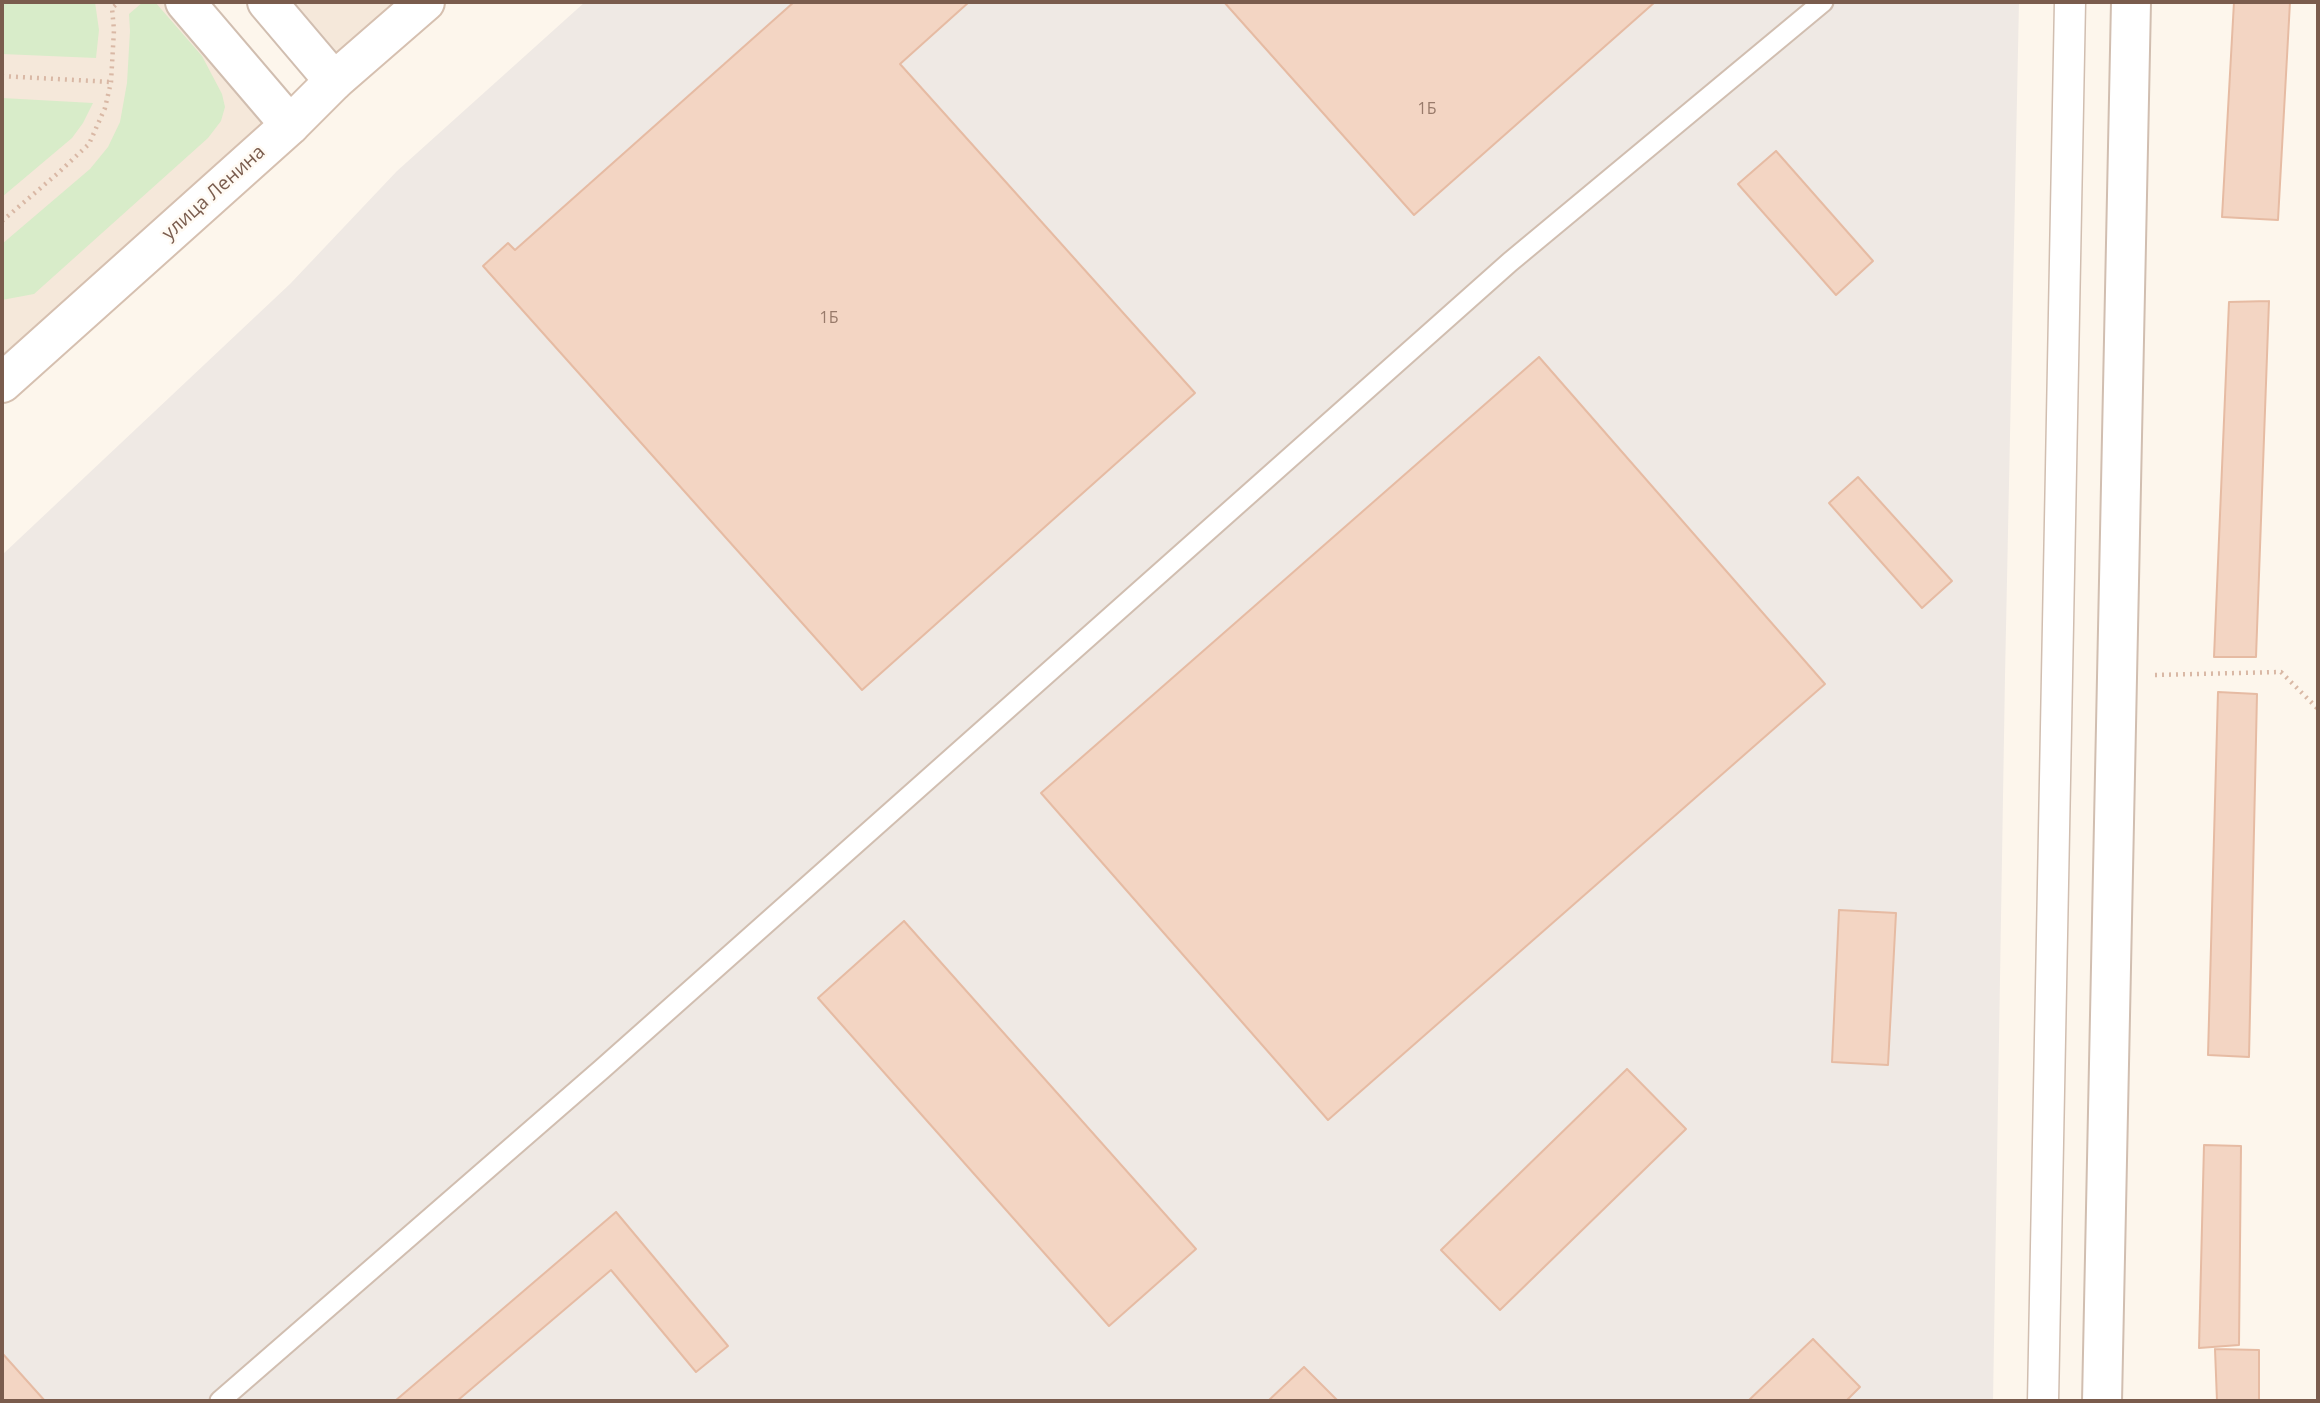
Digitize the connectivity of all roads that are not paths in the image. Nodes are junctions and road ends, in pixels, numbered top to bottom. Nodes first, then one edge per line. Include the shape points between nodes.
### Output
1 (185, 2) edge
2 (267, 2) edge
3 (425, 2) edge
4 (1823, 2) edge
5 (2070, 2) edge
6 (2131, 2) edge
7 (334, 81) junction
8 (290, 125) junction
9 (2, 383) edge
10 (220, 1401) edge
11 (2043, 1401) edge
12 (2102, 1401) edge

1 - 8 street
2 - 7 street
3 - 7 street, улица Ленина
4 - 10 lane via 1510,262 602,1069
5 - 11 street
6 - 12 street
7 - 8 street, улица Ленина
8 - 9 street, улица Ленина

